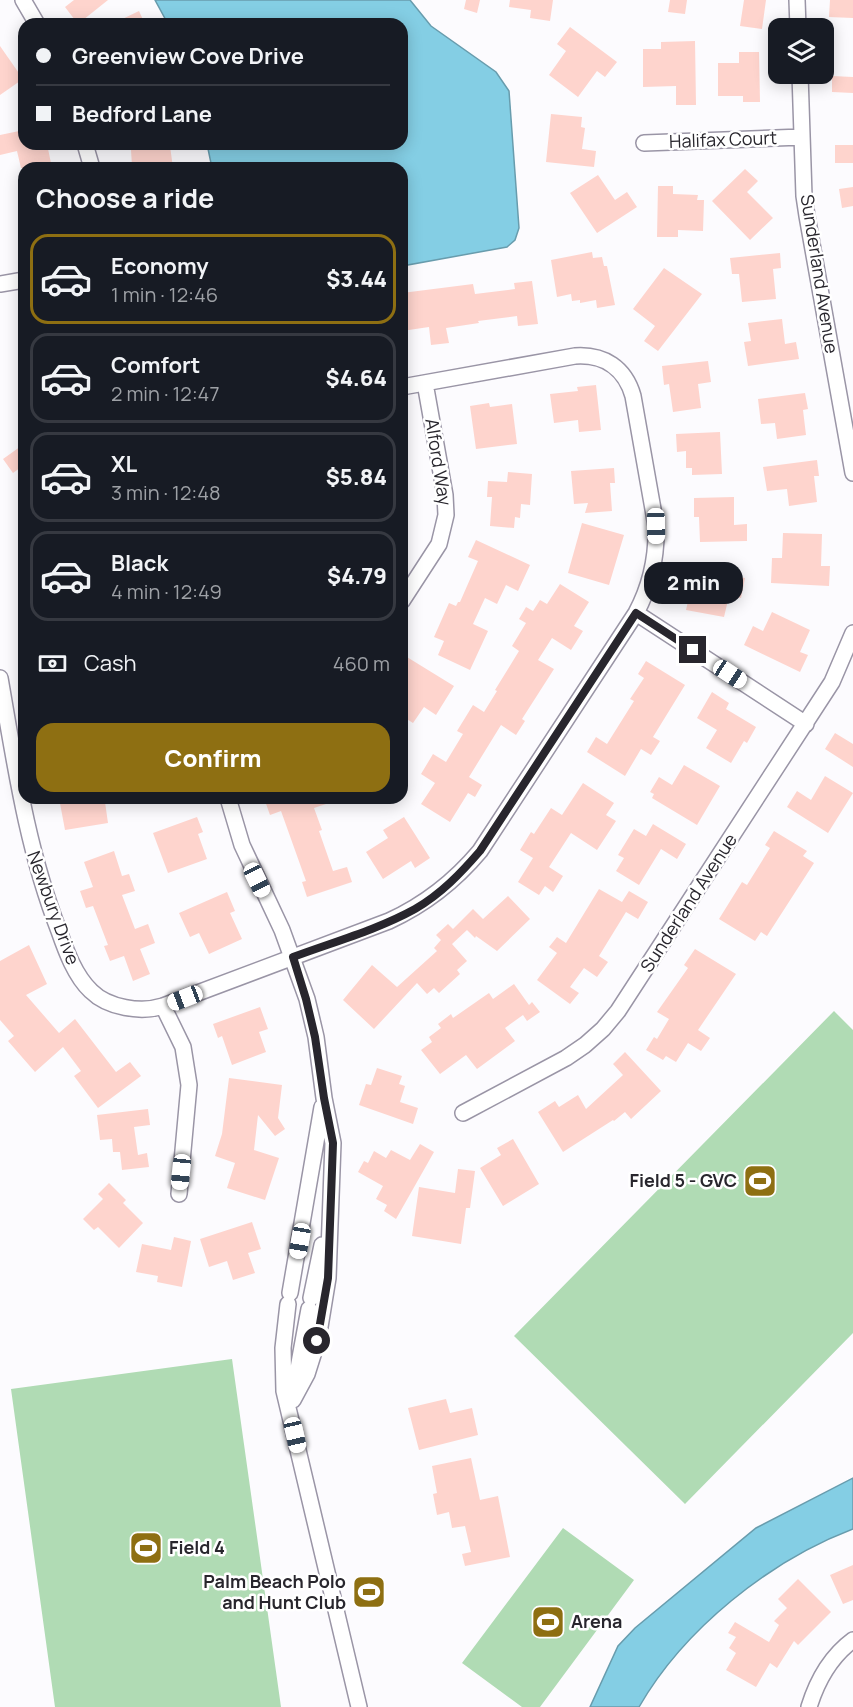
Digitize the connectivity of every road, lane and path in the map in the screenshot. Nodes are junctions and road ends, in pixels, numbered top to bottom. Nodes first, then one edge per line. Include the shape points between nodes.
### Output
1 (23, 0) edge
2 (797, 0) edge
3 (34, 18) edge
4 (798, 18) edge
5 (800, 84) edge
6 (802, 137) junction
7 (644, 143) dead end
8 (18, 281) edge
9 (0, 284) edge
10 (425, 383) junction
11 (408, 386) edge
12 (853, 473) edge
13 (408, 592) edge
14 (636, 613) junction
15 (853, 633) edge
16 (0, 678) edge
17 (806, 724) junction
18 (18, 780) edge
19 (22, 804) edge
20 (230, 804) edge
21 (293, 957) junction
22 (163, 1006) junction
23 (324, 1098) junction
24 (463, 1113) dead end
25 (179, 1194) dead end
26 (331, 1198) junction
27 (293, 1400) junction
28 (292, 1423) junction
29 (853, 1640) edge
30 (359, 1707) edge
31 (808, 1707) edge

1 - 3 street
2 - 4 street
5 - 6 street, Sunderland Avenue
6 - 7 street, Halifax Court
6 - 12 street, Sunderland Avenue via 807,216
8 - 9 street
10 - 11 street, Newbury Drive
10 - 13 street, Alford Way via 446,515 438,544
10 - 14 street, Newbury Drive via 585,355 620,370 633,396 656,526 654,568
14 - 17 street
14 - 21 street, Newbury Drive via 462,873 415,909
15 - 17 street, Sunderland Avenue via 832,682
16 - 18 street, Newbury Drive
17 - 24 street, Sunderland Avenue via 603,1029 566,1058
19 - 22 street, Newbury Drive via 35,864 77,973 91,991 109,1004 143,1009
20 - 21 street via 242,845
21 - 22 street, Newbury Drive
21 - 23 street via 315,1037
22 - 25 street via 183,1047 189,1085
23 - 26 street via 333,1143
23 - 28 street via 283,1348 284,1391
26 - 27 street
26 - 27 street via 328,1278 318,1339 307,1374
27 - 28 street
28 - 30 street
29 - 31 street via 832,1659

